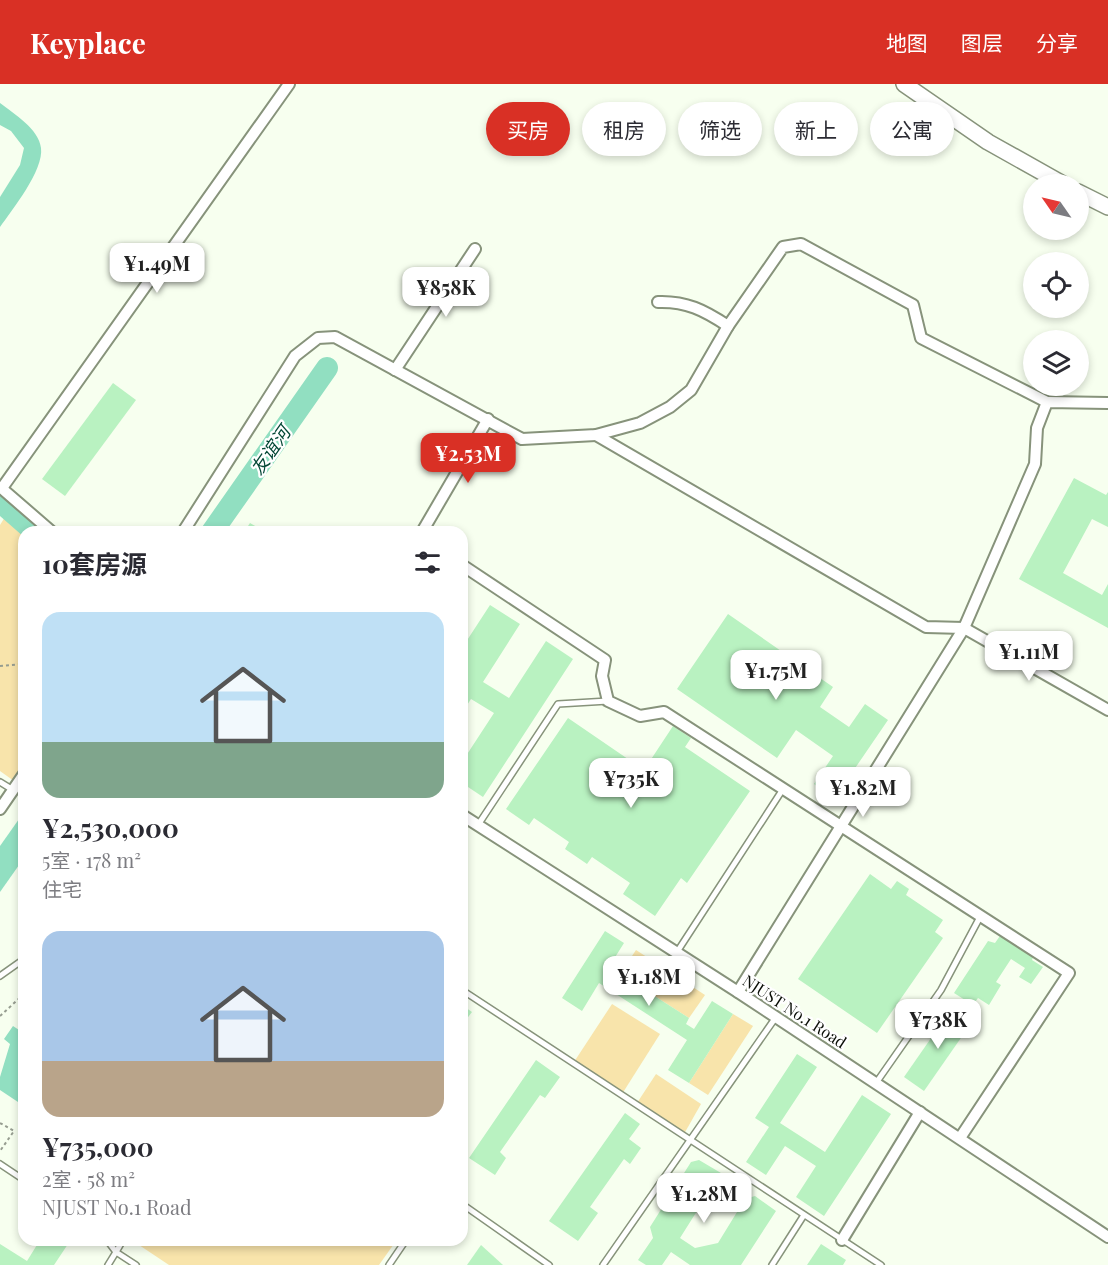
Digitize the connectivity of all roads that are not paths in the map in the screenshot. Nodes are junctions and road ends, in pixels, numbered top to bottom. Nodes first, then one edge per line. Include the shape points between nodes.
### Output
1 (289, 84) edge
2 (904, 84) edge
3 (1045, 174) edge
4 (1089, 198) edge
5 (1108, 207) edge
6 (475, 249) dead end
7 (658, 302) dead end
8 (728, 326) junction
9 (394, 370) junction
10 (1047, 402) junction
11 (1108, 403) edge
12 (488, 419) junction
13 (596, 435) junction
14 (1, 487) edge
15 (45, 526) edge
16 (187, 526) edge
17 (426, 526) edge
18 (468, 569) edge
19 (964, 628) junction
20 (608, 701) junction
21 (1108, 710) edge
22 (0, 782) edge
23 (18, 783) edge
24 (783, 789) junction
25 (13, 790) junction
26 (0, 810) edge
27 (468, 819) edge
28 (478, 825) junction
29 (841, 826) junction
30 (980, 915) junction
31 (677, 952) junction
32 (18, 962) edge
33 (0, 976) edge
34 (738, 992) junction
35 (468, 994) edge
36 (776, 1017) junction
37 (876, 1083) junction
38 (920, 1112) junction
39 (960, 1138) junction
40 (692, 1139) junction
41 (0, 1164) edge
42 (18, 1176) edge
43 (468, 1208) edge
44 (804, 1215) junction
45 (1108, 1237) edge
46 (842, 1240) junction
47 (112, 1246) edge
48 (120, 1246) edge
49 (402, 1246) edge
50 (116, 1252) junction
51 (108, 1265) edge
52 (136, 1265) edge
53 (389, 1265) edge
54 (549, 1265) edge
55 (603, 1265) edge
56 (772, 1265) edge
57 (881, 1265) edge

1 - 14 street
2 - 3 street via 988,142
4 - 5 street
6 - 9 street
7 - 8 street via 678,301 703,309
8 - 10 street via 783,247 801,244 913,305 921,338
8 - 13 street via 684,396 640,423
9 - 12 street
9 - 16 street via 335,337 318,338 295,356
10 - 11 street
10 - 19 street via 1037,428 1035,464
12 - 13 street via 522,439
12 - 17 street
13 - 19 street via 926,627
14 - 15 street
18 - 20 street via 605,660 602,676
19 - 21 street
19 - 29 street
20 - 24 street via 640,716 664,712
20 - 28 lane via 558,704
22 - 25 lane
23 - 25 street
24 - 29 street
24 - 31 lane
25 - 26 street
27 - 28 street, NJUST No.1 Road
28 - 31 street, NJUST No.1 Road
29 - 30 street
29 - 34 street
30 - 37 lane via 940,990
30 - 39 street via 1069,973
31 - 34 street, NJUST No.1 Road
32 - 33 lane
34 - 36 street, NJUST No.1 Road
35 - 40 lane
36 - 37 street, NJUST No.1 Road
36 - 40 lane
37 - 38 street, NJUST No.1 Road
38 - 39 street, NJUST No.1 Road
38 - 46 street
39 - 45 street, NJUST No.1 Road
40 - 44 lane
40 - 55 lane
41 - 42 lane
43 - 54 lane
44 - 46 lane
44 - 56 lane
46 - 57 lane
47 - 50 lane
48 - 50 lane
49 - 53 lane
50 - 51 lane
50 - 52 lane

